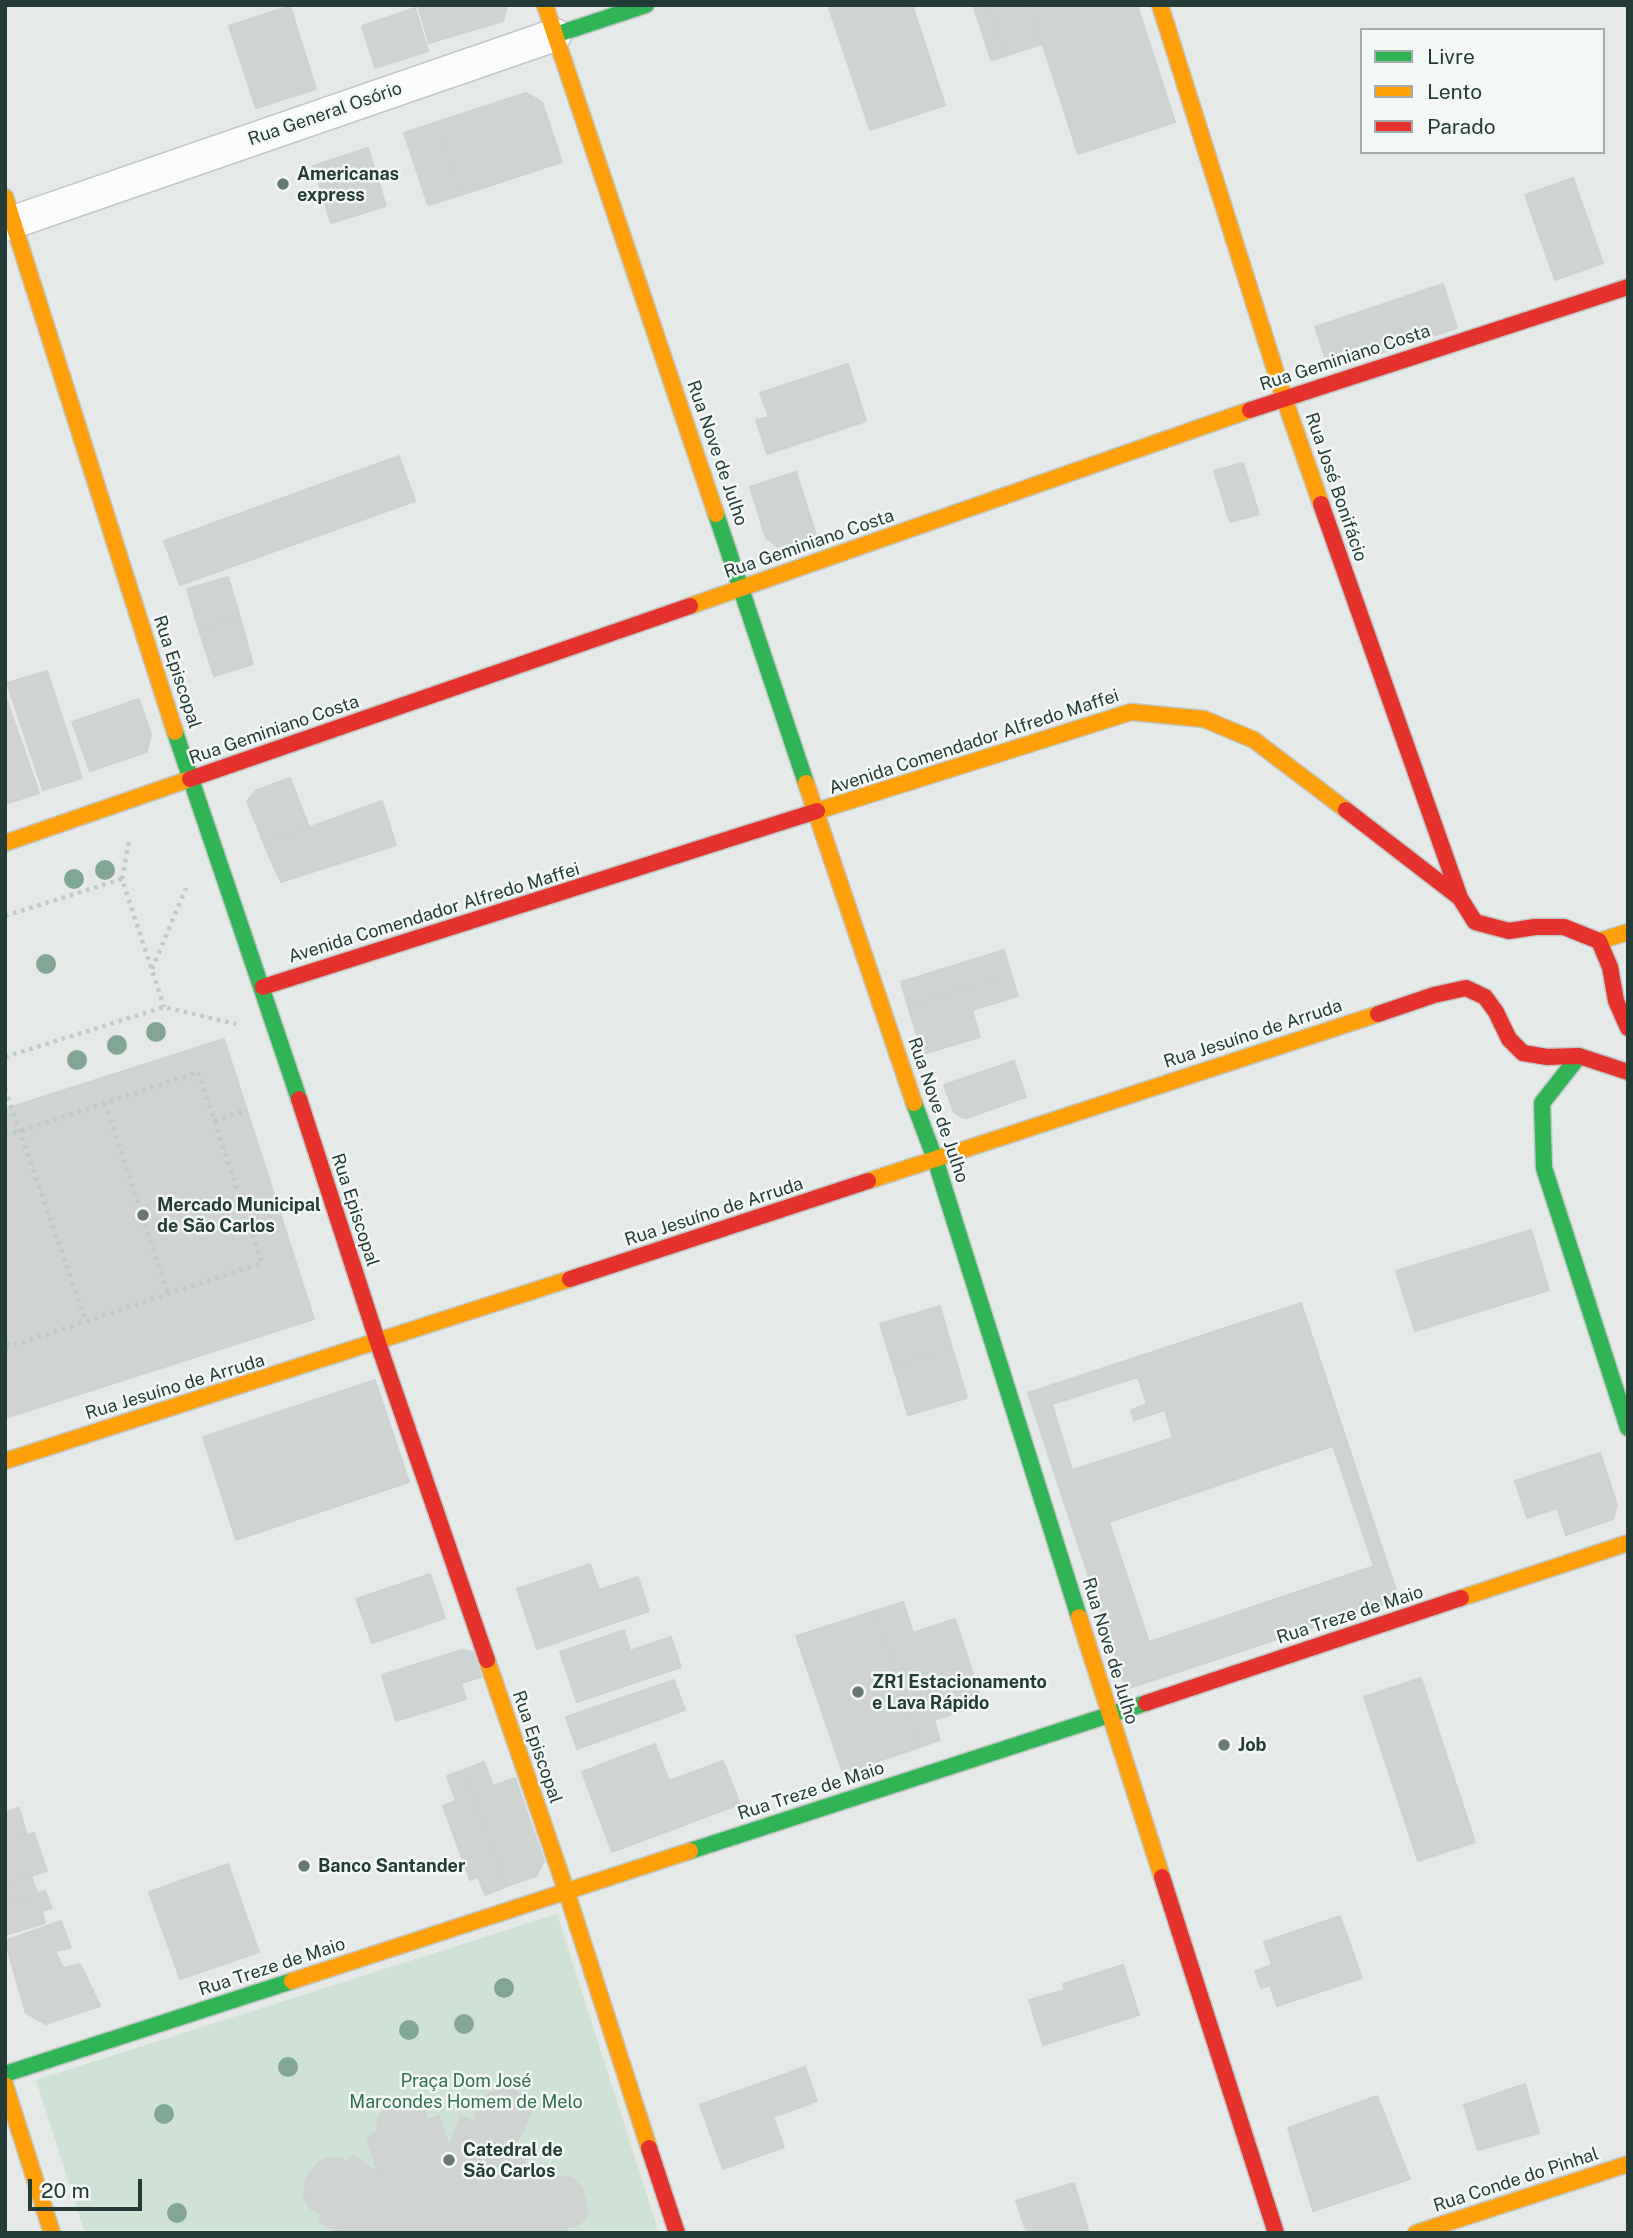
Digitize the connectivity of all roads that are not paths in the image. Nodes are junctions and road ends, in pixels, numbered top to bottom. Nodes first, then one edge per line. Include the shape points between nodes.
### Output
1 (545, 5) edge
2 (646, 5) edge
3 (1160, 5) edge
4 (555, 35) junction
5 (8, 214) edge
6 (1628, 287) edge
7 (1284, 398) junction
8 (743, 588) junction
9 (190, 779) junction
10 (817, 813) junction
11 (5, 843) edge
12 (1460, 898) junction
13 (1628, 932) edge
14 (1599, 941) junction
15 (263, 987) junction
16 (1616, 1002) junction
17 (1628, 1028) edge
18 (1610, 1032) dead end
19 (1597, 1045) dead end
20 (1579, 1056) junction
21 (1628, 1072) edge
22 (936, 1159) junction
23 (378, 1343) junction
24 (1628, 1428) edge
25 (5, 1461) edge
26 (1628, 1543) edge
27 (1110, 1715) junction
28 (566, 1890) junction
29 (5, 2074) edge
30 (5, 2085) edge
31 (1628, 2164) edge
32 (52, 2233) edge
33 (677, 2233) edge
34 (1276, 2233) edge
35 (1416, 2233) edge

1 - 4 main road, Rua Nove de Julho
2 - 4 main road, Rua General Osório
3 - 7 main road, Rua José Bonifácio
4 - 5 street, Rua General Osório
4 - 8 main road, Rua Nove de Julho
5 - 9 main road, Rua Episcopal
6 - 7 main road, Rua Geminiano Costa
7 - 8 main road, Rua Geminiano Costa
7 - 12 main road, Rua José Bonifácio
8 - 9 main road, Rua Geminiano Costa
8 - 10 main road, Rua Nove de Julho
9 - 11 main road, Rua Geminiano Costa
9 - 15 main road, Rua Episcopal
10 - 12 main road, Avenida Comendador Alfredo Maffei via 1131,712 1204,719 1254,740
10 - 15 main road, Avenida Comendador Alfredo Maffei
10 - 22 main road, Rua Nove de Julho
12 - 14 main road, Avenida Comendador Alfredo Maffei via 1475,922 1509,931 1564,928
13 - 14 main road
14 - 16 main road via 1610,967
15 - 23 main road, Rua Episcopal
16 - 17 main road
16 - 18 main road
19 - 20 main road
20 - 21 main road
20 - 22 main road, Rua Jesuíno de Arruda via 1523,1054 1508,1039 1485,997 1466,988
20 - 24 main road via 1542,1103 1544,1168
22 - 23 main road, Rua Jesuíno de Arruda
22 - 27 main road, Rua Nove de Julho
23 - 25 main road, Rua Jesuíno de Arruda
23 - 28 main road, Rua Episcopal
26 - 27 main road, Rua Treze de Maio
27 - 28 main road, Rua Treze de Maio
27 - 34 main road, Rua Nove de Julho
28 - 29 main road, Rua Treze de Maio
28 - 33 main road, Rua Episcopal
30 - 32 main road
31 - 35 main road, Rua Conde do Pinhal

